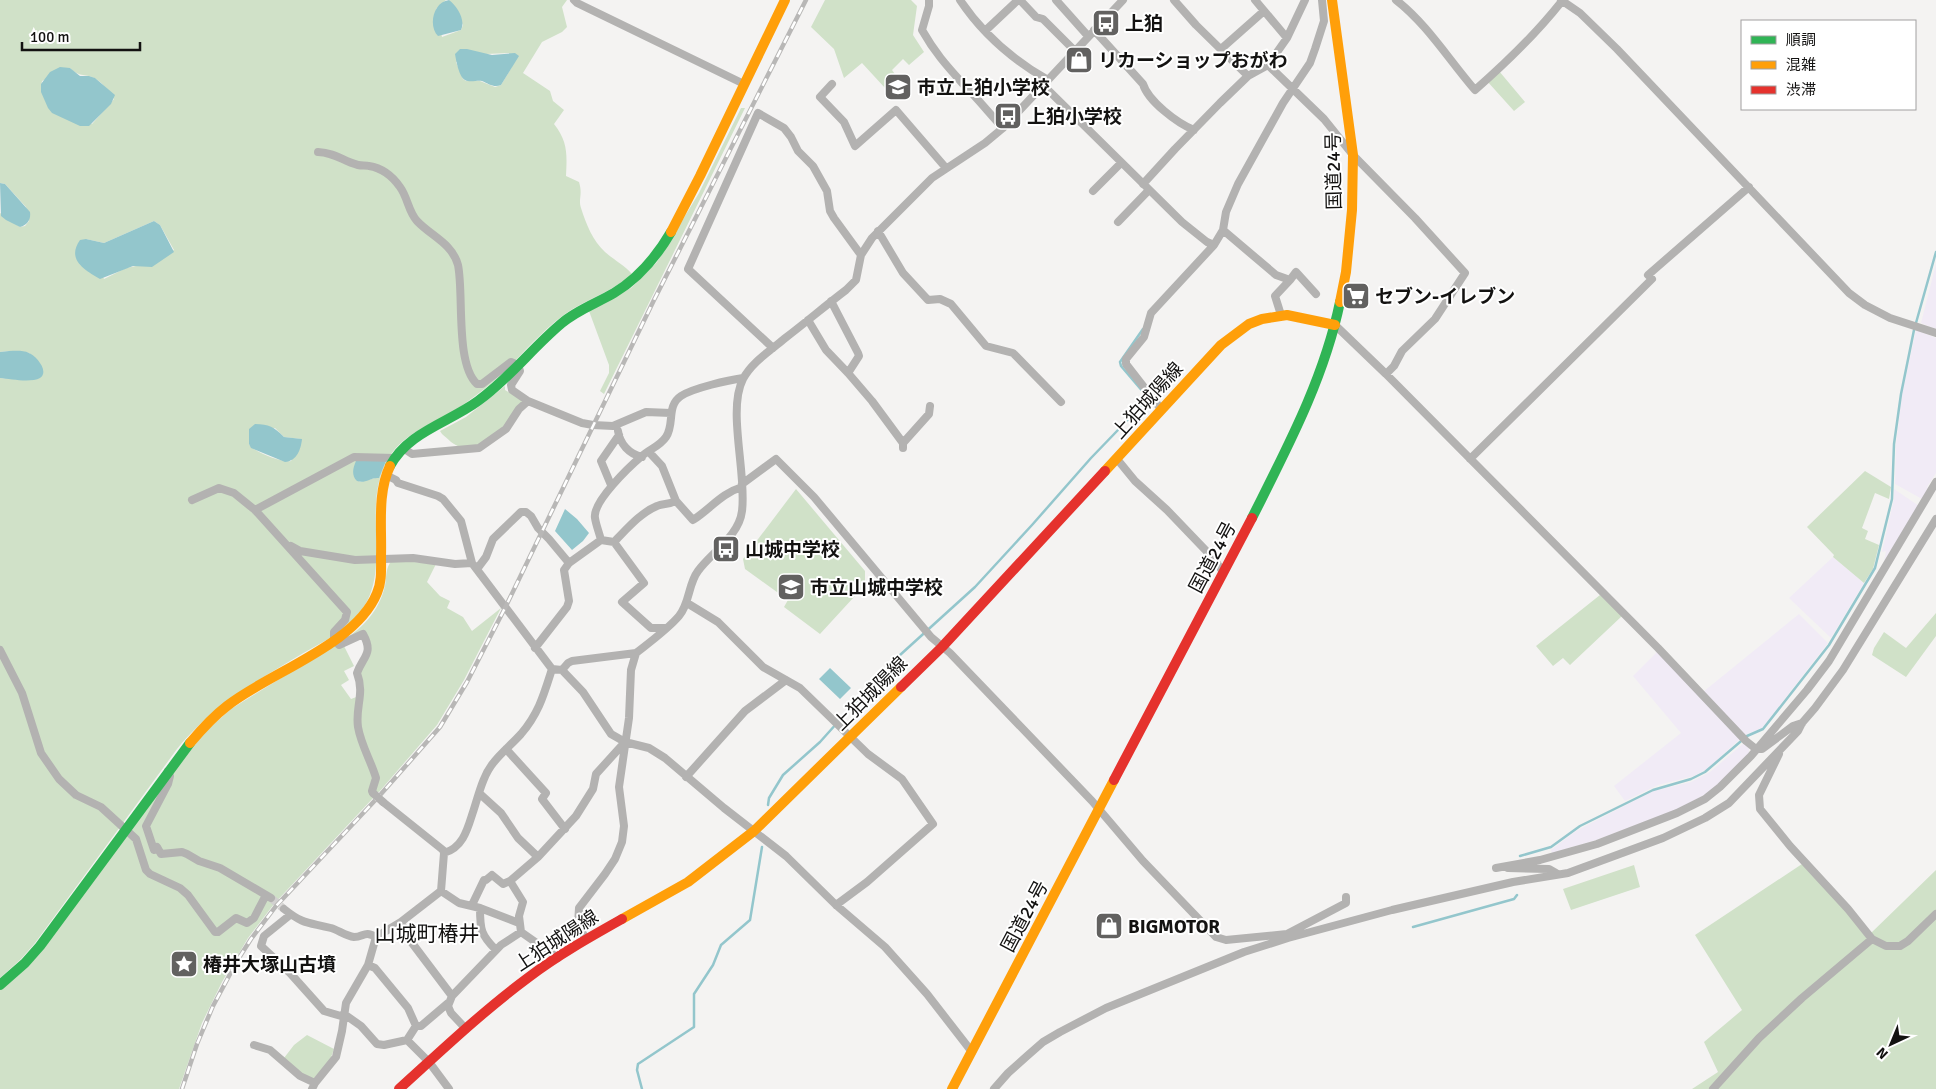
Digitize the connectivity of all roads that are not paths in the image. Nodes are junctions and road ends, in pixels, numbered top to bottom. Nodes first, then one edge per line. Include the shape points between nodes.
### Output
1 (574, 0) edge
2 (785, 0) edge
3 (928, 0) edge
4 (960, 0) edge
5 (1019, 0) edge
6 (1056, 0) edge
7 (1123, 0) edge
8 (1174, 0) edge
9 (1255, 0) edge
10 (1305, 0) edge
11 (1322, 0) edge
12 (1332, 0) edge
13 (1396, 0) edge
14 (1561, 0) edge
15 (1264, 11) junction
16 (985, 31) junction
17 (1091, 33) junction
18 (1287, 38) junction
19 (1221, 49) junction
20 (1075, 51) junction
21 (1268, 65) junction
22 (1248, 76) junction
23 (1046, 82) junction
24 (744, 84) junction
25 (832, 84) dead end
26 (1292, 88) junction
27 (1003, 128) junction
28 (1194, 130) junction
29 (318, 152) dead end
30 (1353, 155) junction
31 (1121, 164) junction
32 (946, 168) junction
33 (1146, 187) junction
34 (1749, 187) junction
35 (1093, 191) dead end
36 (1118, 222) dead end
37 (1223, 230) junction
38 (878, 231) junction
39 (1214, 245) junction
40 (861, 255) junction
41 (1290, 280) junction
42 (1316, 294) dead end
43 (831, 302) junction
44 (1281, 315) junction
45 (808, 320) junction
46 (1335, 325) junction
47 (1936, 333) edge
48 (773, 348) junction
49 (518, 365) junction
50 (848, 373) junction
51 (1386, 374) junction
52 (743, 378) junction
53 (528, 401) junction
54 (1061, 402) dead end
55 (930, 406) dead end
56 (1161, 409) junction
57 (671, 412) junction
58 (617, 424) junction
59 (618, 435) junction
60 (403, 448) junction
61 (645, 454) junction
62 (395, 458) junction
63 (1117, 459) junction
64 (1470, 459) junction
65 (386, 476) junction
66 (1936, 482) edge
67 (611, 486) junction
68 (742, 486) junction
69 (192, 500) dead end
70 (676, 500) junction
71 (255, 510) junction
72 (1936, 519) edge
73 (601, 540) junction
74 (284, 542) junction
75 (614, 542) junction
76 (381, 559) junction
77 (472, 562) junction
78 (569, 563) junction
79 (478, 569) junction
80 (1223, 572) junction
81 (686, 603) junction
82 (666, 628) junction
83 (334, 640) junction
84 (942, 647) junction
85 (535, 648) junction
86 (0, 650) edge
87 (636, 654) junction
88 (552, 669) junction
89 (562, 670) junction
90 (786, 680) junction
91 (1802, 723) junction
92 (850, 737) junction
93 (624, 742) junction
94 (1782, 747) junction
95 (506, 749) junction
96 (1756, 749) junction
97 (168, 771) junction
98 (686, 777) junction
99 (480, 793) junction
100 (1099, 810) junction
101 (565, 828) junction
102 (125, 829) junction
103 (754, 831) junction
104 (444, 853) junction
105 (538, 857) junction
106 (1556, 873) junction
107 (510, 880) junction
108 (441, 891) junction
109 (1346, 897) dead end
110 (836, 906) junction
111 (476, 907) junction
112 (1936, 914) edge
113 (401, 922) junction
114 (520, 928) junction
115 (1288, 936) junction
116 (376, 937) junction
117 (1872, 939) junction
118 (586, 940) junction
119 (496, 950) junction
120 (558, 958) junction
121 (368, 965) junction
122 (0, 985) edge
123 (450, 999) junction
124 (344, 1014) junction
125 (416, 1026) junction
126 (466, 1030) junction
127 (407, 1040) junction
128 (254, 1045) dead end
129 (972, 1052) junction
130 (430, 1062) junction
131 (313, 1086) edge
132 (399, 1089) edge
133 (449, 1089) edge
134 (952, 1089) edge
135 (994, 1089) edge
136 (1713, 1089) edge

1 - 24 street
2 - 24 main road
3 - 27 street via 922,30 930,44 946,67
4 - 16 street
5 - 16 street
5 - 20 street
6 - 17 street
7 - 17 street
8 - 19 street
9 - 15 street
10 - 18 street
11 - 26 street via 1324,21 1315,49 1310,63
12 - 30 main road, 国道24号
13 - 14 street via 1475,90 1509,60
14 - 34 street via 1580,13 1617,49
15 - 18 street
15 - 19 street
16 - 23 street
17 - 20 street
17 - 28 street via 1144,84 1146,93 1154,102
18 - 21 street
19 - 22 street
20 - 23 street
21 - 22 street
21 - 26 street
22 - 28 street
23 - 27 street
23 - 31 street
24 - 49 main road via 694,188 648,266 628,284 563,322
25 - 32 street via 820,97 844,122 855,146 896,110
26 - 30 street via 1324,119
26 - 37 street via 1238,184 1226,212
27 - 32 street
28 - 33 street
29 - 49 street via 330,153 385,173 401,188 408,208 418,222 454,253 460,275 460,327 468,368 475,382 484,384 511,362
30 - 46 main road, 国道24号 via 1346,272
30 - 51 street via 1465,273 1435,319 1402,352
31 - 33 street
31 - 35 street
32 - 38 street via 922,186
33 - 36 street
33 - 39 street via 1182,222
34 - 47 street via 1849,293 1890,318
34 - 64 street via 1648,275 1652,279
37 - 39 street
37 - 41 street via 1276,275
38 - 40 street
38 - 54 street via 903,273 928,300 940,299 950,304 986,346 1013,353
39 - 56 street via 1151,313 1144,336 1126,359 1126,364
40 - 43 street via 856,280
40 - 48 street via 834,218 827,191 791,137 784,128 758,113 688,269
41 - 42 street via 1296,272
41 - 44 street via 1275,296
43 - 45 street
43 - 50 street via 858,353
44 - 46 main road, 上狛城陽線
44 - 56 main road, 上狛城陽線 via 1257,319 1238,329
45 - 48 street
45 - 50 street via 826,350
46 - 51 street
46 - 80 main road, 国道24号 via 1314,390 1290,444
48 - 52 street
49 - 53 street via 520,371 511,385 512,390
49 - 60 main road via 473,405
50 - 55 street via 903,446 929,414
51 - 64 street
52 - 57 street via 682,395
52 - 68 street via 737,411
53 - 58 street via 582,423
53 - 60 street via 506,429 479,448 412,454
56 - 63 main road, 上狛城陽線
57 - 58 street via 646,412
57 - 61 street via 666,438
58 - 59 street
59 - 61 street via 628,450
59 - 67 street via 601,461
60 - 62 main road
61 - 67 street
61 - 70 street via 662,466
62 - 65 main road
62 - 71 street via 348,459
63 - 80 street
63 - 84 main road, 上狛城陽線
64 - 96 street
65 - 76 main road via 382,496
65 - 77 street via 444,499 461,521
66 - 96 street via 1828,661
67 - 73 street via 595,510
68 - 70 street via 693,520
68 - 81 street via 738,525 697,572
68 - 84 street via 776,459 814,497
69 - 71 street via 219,488 234,493
70 - 75 street via 669,505 658,505 635,520
71 - 74 street
72 - 91 street via 1842,670
73 - 75 street
73 - 78 street
74 - 76 street via 300,551 342,559
74 - 83 street via 348,612 334,632
75 - 82 street via 644,583 622,602 651,628
76 - 77 street via 413,558 455,564
76 - 83 main road via 380,585 370,607 359,622
77 - 79 street
78 - 79 street via 531,516 522,512 493,539
78 - 85 street via 564,570 567,607
79 - 85 street
80 - 100 main road, 国道24号
81 - 82 street via 680,615
81 - 90 street via 718,622 763,666
82 - 87 street
83 - 97 main road via 228,705 197,734
83 - 104 street, bridge via 339,644 364,634 369,645 357,673 361,689 358,715 360,733 376,778 373,793
84 - 92 main road, 上狛城陽線
84 - 100 street
85 - 88 street
86 - 102 street via 22,693 41,753 68,788 101,808
87 - 89 street via 572,661
87 - 93 street via 630,670 629,718
88 - 89 street
88 - 95 street via 542,703
89 - 93 street via 583,692 611,734
90 - 92 street via 800,688
90 - 98 street via 745,711
91 - 94 street
91 - 96 street via 1762,749
92 - 103 main road, 上狛城陽線
92 - 110 street via 902,780 933,824
93 - 98 street via 657,752
93 - 101 street via 596,774 588,798
93 - 118 street via 619,787 624,826 622,842 610,867 578,908 578,925
94 - 106 street via 1735,798 1705,818 1663,838 1568,873
94 - 117 street via 1759,795 1760,809
95 - 99 street via 493,763
95 - 101 street via 546,793 542,799
96 - 106 street via 1720,787 1705,799 1677,813 1597,844 1496,868 1549,869
97 - 102 main road
97 - 102 street via 168,784 146,826 154,850 157,847 161,854 187,854 199,862 220,868 268,897 250,922 236,918 215,932 188,895 146,870 136,838
98 - 103 street
99 - 104 street via 466,834
99 - 105 street via 501,812 518,838
100 - 115 street via 1216,938
100 - 129 main road, 国道24号
101 - 105 street
102 - 122 main road via 36,950
103 - 110 street via 786,856
103 - 118 main road, 上狛城陽線 via 688,882
104 - 108 street
105 - 107 street
106 - 115 street
107 - 111 street via 503,884 492,874 484,880
107 - 114 street via 523,902
108 - 111 street via 459,903
108 - 113 street
109 - 115 street via 1346,903
110 - 129 street via 885,947
111 - 114 street
111 - 119 street via 484,938
112 - 117 street via 1900,946 1886,946
113 - 116 street
113 - 123 street
114 - 119 street
114 - 120 street
115 - 135 street via 1106,1008 1043,1042
116 - 121 street
116 - 124 street via 364,933 354,937 312,925 287,912 264,936 261,946 324,1011
117 - 136 street via 1759,1038
118 - 120 main road, 上狛城陽線
119 - 123 street
120 - 126 main road, 上狛城陽線
121 - 124 street via 349,996
121 - 125 street via 396,991
123 - 125 street via 422,1026
123 - 126 street via 451,1013
124 - 127 street via 361,1026 377,1044
124 - 131 street via 336,1057
125 - 127 street
126 - 130 main road, 上狛城陽線
127 - 130 street
128 - 131 street via 270,1050
129 - 134 main road, 国道24号
130 - 132 main road, 上狛城陽線
130 - 133 street

